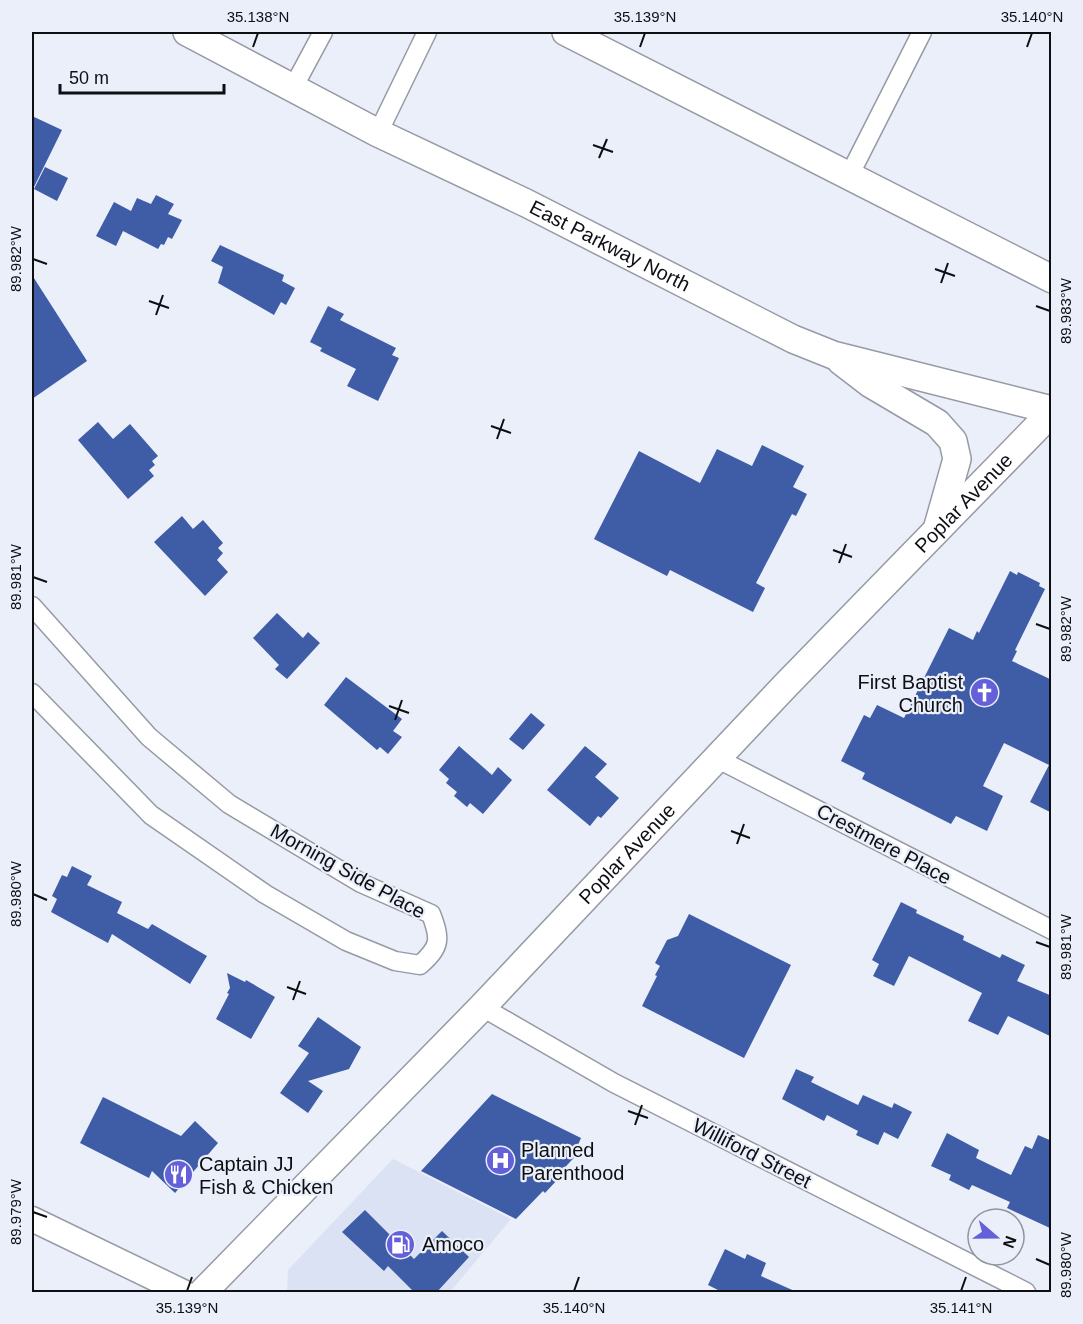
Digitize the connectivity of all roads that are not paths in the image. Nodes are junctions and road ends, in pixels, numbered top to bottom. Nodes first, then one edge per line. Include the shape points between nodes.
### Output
1 (187, 32) edge
2 (324, 32) edge
3 (427, 32) edge
4 (566, 32) edge
5 (922, 32) edge
6 (294, 86) junction
7 (378, 133) junction
8 (849, 176) junction
9 (1052, 279) edge
10 (833, 355) junction
11 (1052, 411) edge
12 (937, 530) junction
13 (32, 606) edge
14 (32, 693) edge
15 (716, 758) junction
16 (1052, 930) edge
17 (482, 1007) junction
18 (32, 1219) edge
19 (183, 1293) edge
20 (202, 1293) edge
21 (1026, 1293) edge

1 - 6 main road, East Parkway North
2 - 6 street
3 - 7 street
4 - 8 main road
5 - 8 street
6 - 7 main road, East Parkway North
7 - 10 main road, East Parkway North via 526,203 793,339
8 - 9 main road
10 - 11 main road, East Parkway North
10 - 12 main road via 871,384 937,423 953,441 957,459
11 - 12 main road, Poplar Avenue
12 - 15 main road, Poplar Avenue
13 - 14 street, Morning Side Place via 149,737 229,804 361,883 431,914 438,933 435,951 420,965 395,961 346,941 265,894 151,815
15 - 16 street, Crestmere Place
15 - 17 main road, Poplar Avenue
17 - 20 main road, Poplar Avenue
17 - 21 street, Williford Street via 614,1083
18 - 19 main road

